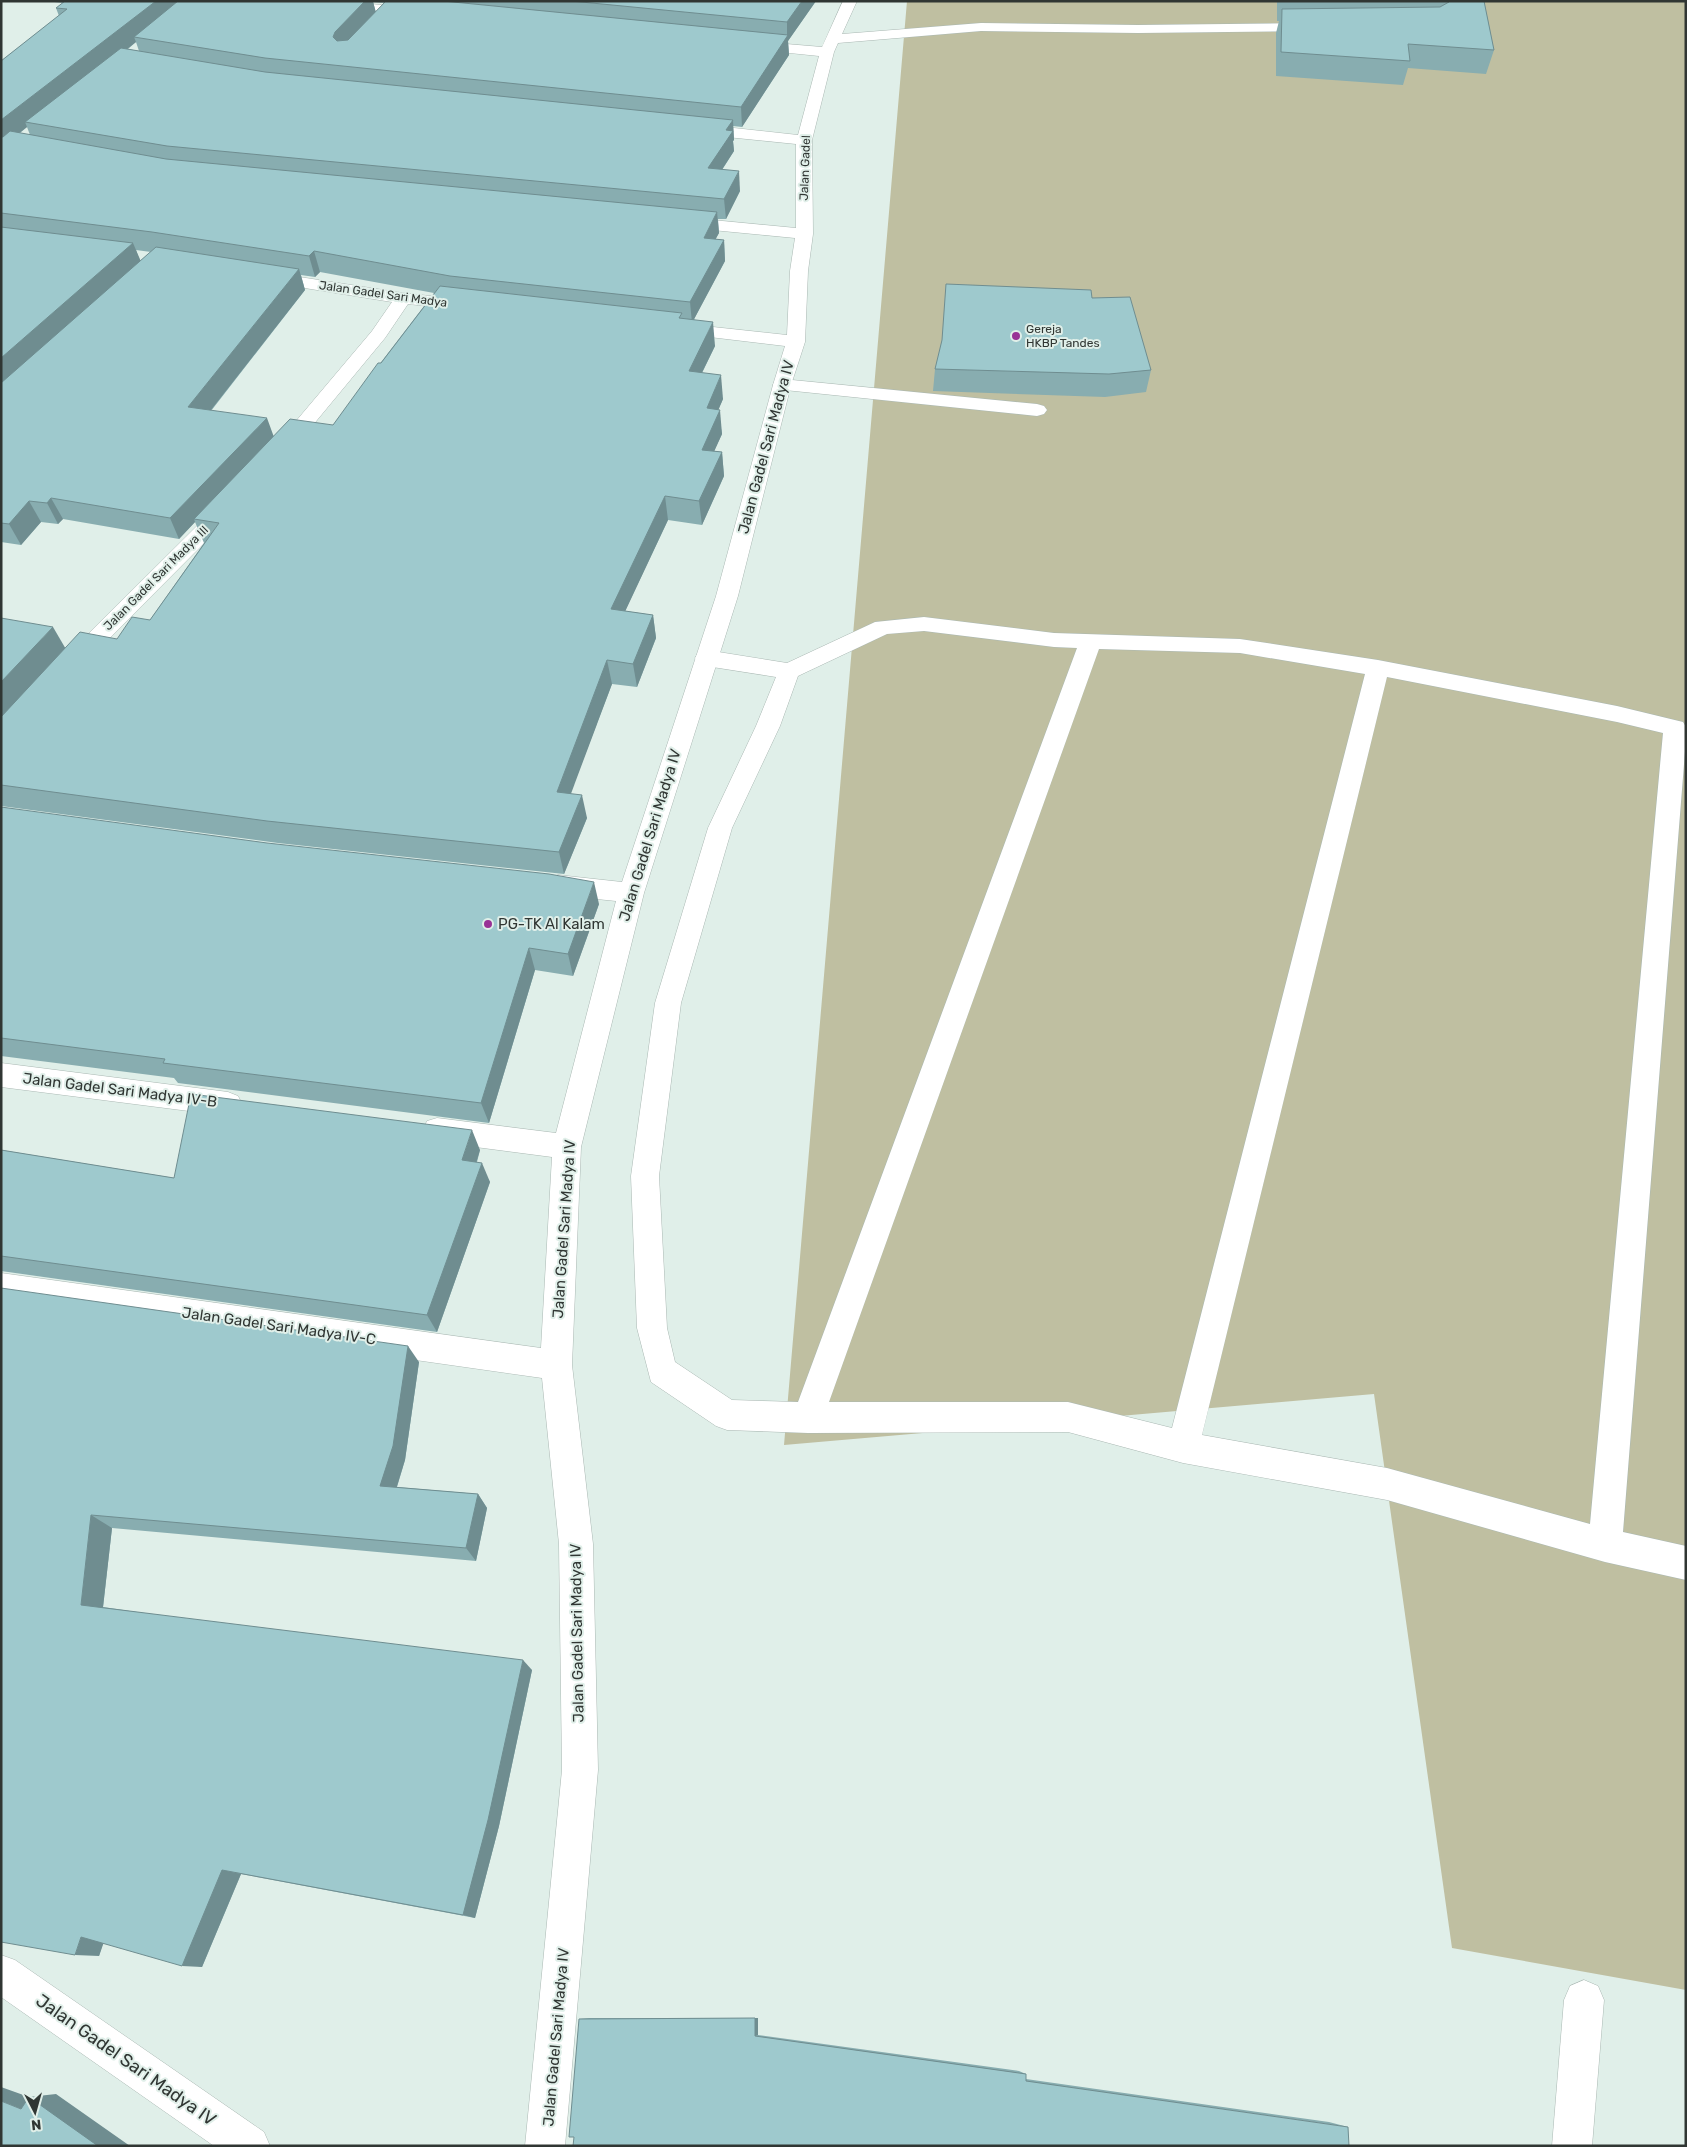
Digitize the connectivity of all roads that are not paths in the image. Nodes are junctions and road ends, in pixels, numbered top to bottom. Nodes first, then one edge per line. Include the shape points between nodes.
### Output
1 (302, 1) edge
2 (850, 1) edge
3 (391, 10) junction
4 (428, 14) edge
5 (378, 23) edge
6 (1325, 26) edge
7 (739, 44) edge
8 (830, 46) junction
9 (679, 127) edge
10 (804, 140) junction
11 (665, 221) edge
12 (804, 234) junction
13 (248, 274) edge
14 (403, 298) junction
15 (482, 307) edge
16 (658, 326) edge
17 (796, 342) junction
18 (782, 385) junction
19 (1037, 410) dead end
20 (267, 466) edge
21 (241, 493) edge
22 (1091, 640) junction
23 (706, 658) junction
24 (1378, 668) junction
25 (789, 671) junction
26 (60, 676) edge
27 (1680, 729) edge
28 (533, 882) edge
29 (631, 893) junction
30 (1, 1075) edge
31 (255, 1107) edge
32 (411, 1127) edge
33 (567, 1147) junction
34 (1, 1288) edge
35 (556, 1365) junction
36 (808, 1418) junction
37 (1183, 1447) junction
38 (1605, 1545) junction
39 (1686, 1563) edge
40 (1, 1974) edge
41 (1584, 2000) dead end
42 (250, 2146) edge
43 (545, 2146) edge
44 (1572, 2146) edge

1 - 3 street
2 - 8 street, Jalan Gadel
3 - 4 street
3 - 5 street
6 - 8 street via 981,27
7 - 8 street
8 - 10 street, Jalan Gadel
9 - 10 street
10 - 12 street, Jalan Gadel
11 - 12 street
12 - 17 street, Jalan Gadel
13 - 14 street, Jalan Gadel Sari Madya
14 - 15 street, Jalan Gadel Sari Madya
14 - 20 street via 379,334
16 - 17 street
17 - 18 street, Jalan Gadel Sari Madya IV
18 - 19 street
18 - 23 street, Jalan Gadel Sari Madya IV via 727,596
21 - 26 street, Jalan Gadel Sari Madya III
22 - 24 street via 1240,646
22 - 25 street via 1054,640 924,624 883,627
22 - 36 street
23 - 25 street
23 - 29 street, Jalan Gadel Sari Madya IV
24 - 27 street
24 - 37 street
25 - 36 street via 768,726 720,828 668,1003 645,1176 652,1328 662,1371 727,1415
27 - 38 street
28 - 29 street
29 - 33 street, Jalan Gadel Sari Madya IV
30 - 31 street, Jalan Gadel Sari Madya IV-B
32 - 33 street
33 - 35 street, Jalan Gadel Sari Madya IV
34 - 35 street, Jalan Gadel Sari Madya IV-C
35 - 43 street, Jalan Gadel Sari Madya IV via 576,1544 580,1770
36 - 37 street via 1068,1417
37 - 38 street via 1387,1484
38 - 39 street
40 - 42 street, Jalan Gadel Sari Madya IV
41 - 44 street

